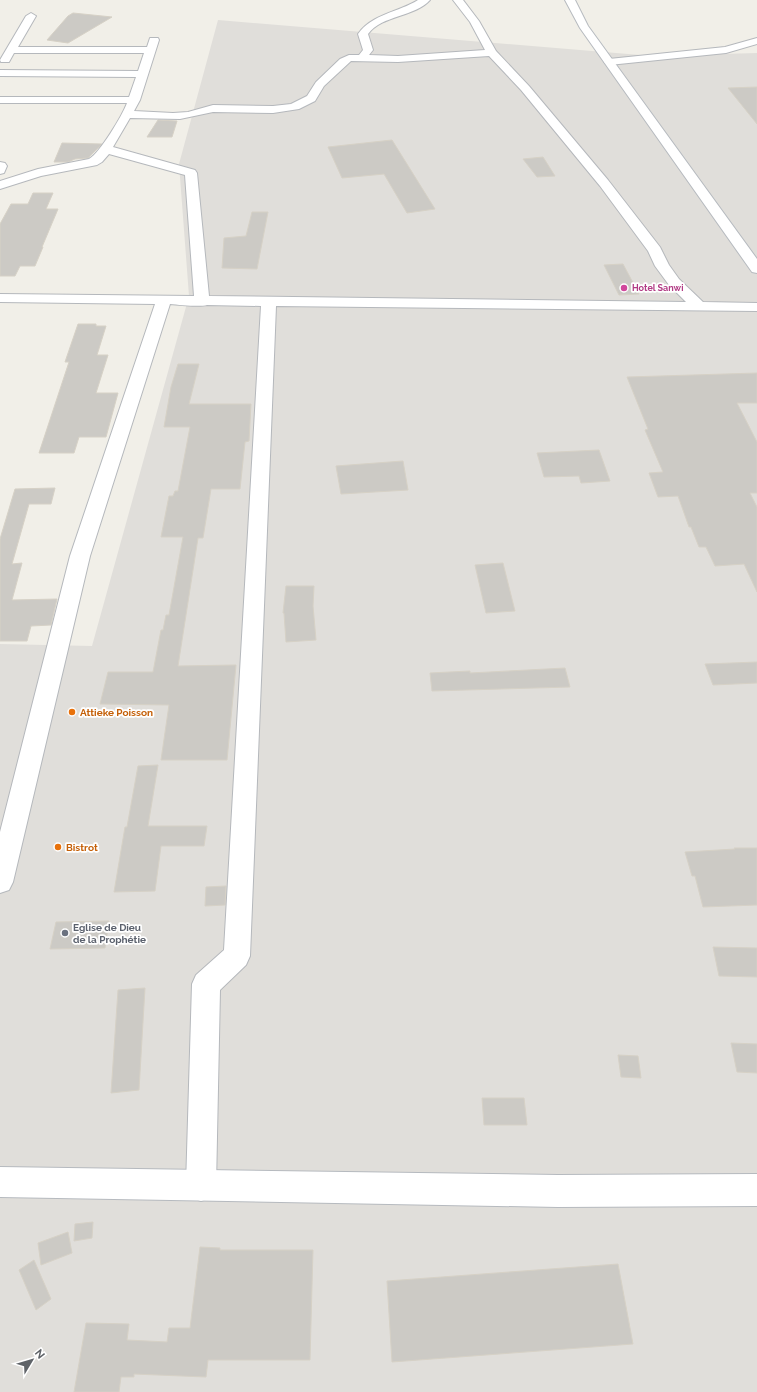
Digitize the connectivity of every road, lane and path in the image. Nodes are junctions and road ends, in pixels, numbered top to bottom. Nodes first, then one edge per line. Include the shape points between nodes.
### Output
1 (425, 0) edge
2 (458, 0) edge
3 (570, 0) edge
4 (31, 16) dead end
5 (757, 41) edge
6 (11, 50) junction
7 (492, 53) junction
8 (363, 57) junction
9 (609, 62) junction
10 (0, 68) edge
11 (0, 73) edge
12 (143, 74) junction
13 (0, 100) edge
14 (134, 100) junction
15 (127, 114) junction
16 (106, 149) junction
17 (0, 166) edge
18 (0, 170) edge
19 (0, 185) edge
20 (757, 269) edge
21 (0, 298) edge
22 (164, 301) junction
23 (202, 302) junction
24 (269, 302) junction
25 (699, 306) junction
26 (757, 307) edge
27 (0, 882) edge
28 (0, 1182) edge
29 (201, 1186) junction
30 (757, 1190) edge

1 - 8 street via 413,8 381,19 364,30 368,50
2 - 7 street via 474,21
3 - 9 street via 583,26
4 - 6 street
5 - 9 street via 746,42 726,50
6 - 10 street
6 - 12 street via 153,45
7 - 8 street via 405,58
7 - 25 street via 525,88 604,183 655,250 662,266 674,282
8 - 15 street via 345,59 321,83 311,99 296,106 274,110 216,108 178,115
9 - 20 street
11 - 12 street
12 - 14 street
13 - 14 street
14 - 15 street
15 - 16 street
16 - 19 street via 93,162 38,173
16 - 23 street via 191,173
17 - 18 street
21 - 22 street
22 - 23 street
22 - 27 street via 80,556
23 - 24 street
24 - 25 street
24 - 29 street via 237,956 206,984
25 - 26 street
28 - 29 street
29 - 30 street via 558,1191

